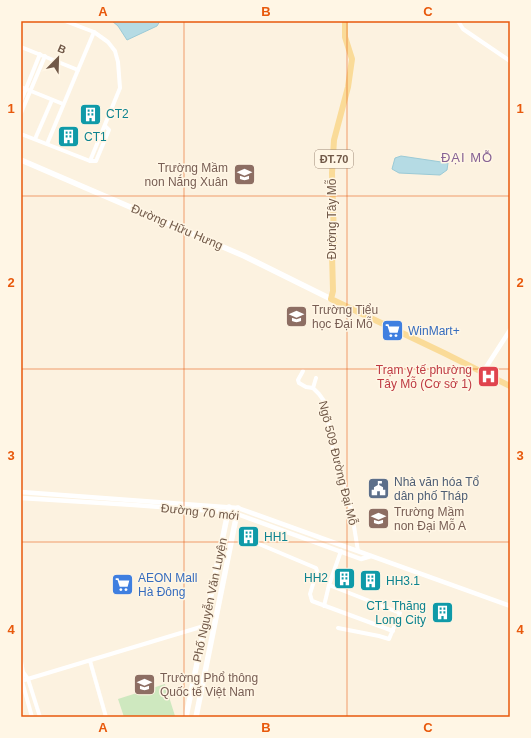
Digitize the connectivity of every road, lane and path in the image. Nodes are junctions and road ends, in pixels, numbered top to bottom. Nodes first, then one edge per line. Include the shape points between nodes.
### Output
1 (65, 21) edge
2 (344, 21) edge
3 (458, 21) edge
4 (94, 32) junction
5 (21, 46) edge
6 (43, 55) junction
7 (510, 61) edge
8 (78, 70) junction
9 (21, 87) edge
10 (28, 90) junction
11 (52, 100) junction
12 (21, 101) edge
13 (63, 104) junction
14 (21, 113) edge
15 (21, 134) edge
16 (35, 139) junction
17 (47, 144) junction
18 (21, 160) edge
19 (331, 300) junction
20 (510, 330) edge
21 (304, 371) dead end
22 (483, 372) junction
23 (316, 378) dead end
24 (510, 386) edge
25 (313, 388) junction
26 (21, 492) edge
27 (21, 498) edge
28 (134, 502) junction
29 (228, 510) junction
30 (237, 511) junction
31 (259, 544) dead end
32 (341, 551) junction
33 (358, 551) junction
34 (372, 556) junction
35 (329, 585) junction
36 (324, 606) junction
37 (510, 606) edge
38 (204, 626) junction
39 (214, 628) junction
40 (338, 628) dead end
41 (393, 631) junction
42 (21, 662) edge
43 (90, 662) junction
44 (23, 672) junction
45 (28, 679) junction
46 (22, 681) edge
47 (188, 710) junction
48 (196, 714) edge
49 (32, 717) edge
50 (40, 717) edge
51 (106, 717) edge
52 (186, 717) edge

1 - 4 street
2 - 19 main road, Đường Tây Mỗ / ĐT.70 via 352,59 348,87 334,140
3 - 7 street via 463,29
4 - 8 street
4 - 17 street via 115,51 120,88 105,126 109,130 96,162
5 - 6 street
6 - 8 street
6 - 10 street
8 - 13 street
9 - 10 street
10 - 11 street
10 - 12 street
10 - 14 street
11 - 13 street
11 - 16 street
13 - 17 street
15 - 16 street
16 - 17 street
18 - 19 main road, Đường Hữu Hưng via 244,256
19 - 22 main road
20 - 22 street
21 - 25 street via 298,380 299,383
22 - 24 main road
23 - 25 street, Ngõ 509 Đường Đại Mỗ
25 - 33 street, Ngõ 509 Đường Đại Mỗ via 324,401 337,469 344,481
26 - 28 street
27 - 28 street, Đường 70 mới
28 - 29 street, Đường 70 mới
29 - 30 street, Đường 70 mới
29 - 38 main road, Phố Nguyễn Văn Luyện
30 - 32 street, Đường 70 mới
30 - 33 street, Đường 70 mới
30 - 39 main road, Phố Nguyễn Văn Luyện
31 - 36 street via 316,568 310,594 312,601
32 - 34 street, Đường 70 mới via 361,559
32 - 35 street
33 - 34 street, Đường 70 mới
34 - 37 street, Đường 70 mới
35 - 36 street
35 - 41 street via 400,613
36 - 41 street
38 - 39 street
38 - 43 street
38 - 47 main road, Phố Nguyễn Văn Luyện
39 - 48 main road, Phố Nguyễn Văn Luyện
40 - 41 street via 389,639
42 - 44 street
43 - 45 street
43 - 51 street
44 - 45 street
44 - 46 street
45 - 46 street
45 - 50 street
46 - 49 street
47 - 48 main road
47 - 52 main road, Phố Nguyễn Văn Luyện

